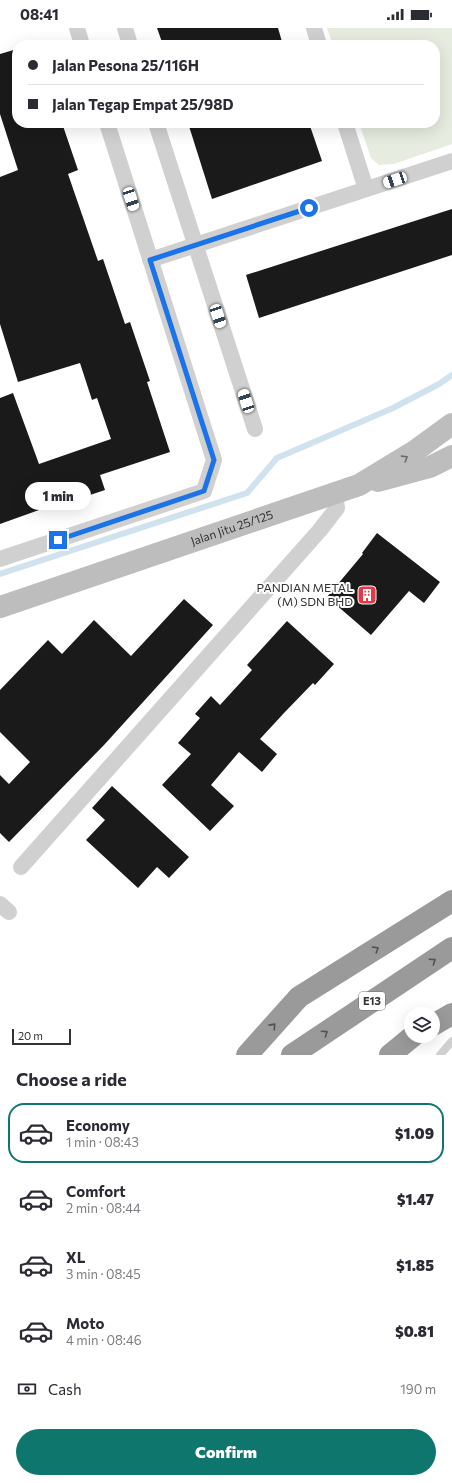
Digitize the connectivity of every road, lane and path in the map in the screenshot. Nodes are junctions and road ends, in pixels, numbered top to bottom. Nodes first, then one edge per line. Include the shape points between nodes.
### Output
1 (77, 28) edge
2 (125, 28) edge
3 (314, 28) edge
4 (81, 40) edge
5 (129, 40) edge
6 (318, 40) edge
7 (109, 128) edge
8 (158, 128) edge
9 (347, 128) edge
10 (452, 161) edge
11 (366, 189) junction
12 (196, 245) junction
13 (150, 260) junction
14 (452, 424) edge
15 (255, 429) dead end
16 (452, 456) edge
17 (430, 467) junction
18 (452, 471) edge
19 (359, 485) junction
20 (335, 493) junction
21 (0, 559) edge
22 (0, 607) edge
23 (21, 867) dead end
24 (452, 901) edge
25 (452, 948) edge
26 (452, 1014) edge
27 (440, 1021) edge
28 (452, 1041) edge
29 (408, 1043) edge
30 (247, 1055) edge
31 (292, 1055) edge
32 (390, 1055) edge
33 (440, 1055) edge

1 - 4 street
2 - 5 street
3 - 6 street
7 - 13 street
8 - 12 street
9 - 11 street
10 - 11 street
11 - 12 street
12 - 13 street
12 - 15 street
13 - 21 street via 214,460 204,491
19 -> 14 street, Jalan Jitu 25/125 via 415,452
16 - 17 street
17 - 18 street
17 - 19 street
19 - 20 street, Jalan Jitu 25/125
20 - 22 street, Jalan Jitu 25/125
20 - 23 street via 336,508 320,530
30 -> 24 highway via 300,997
31 -> 25 highway, E13
26 - 27 highway
28 - 33 lane
29 - 32 highway

